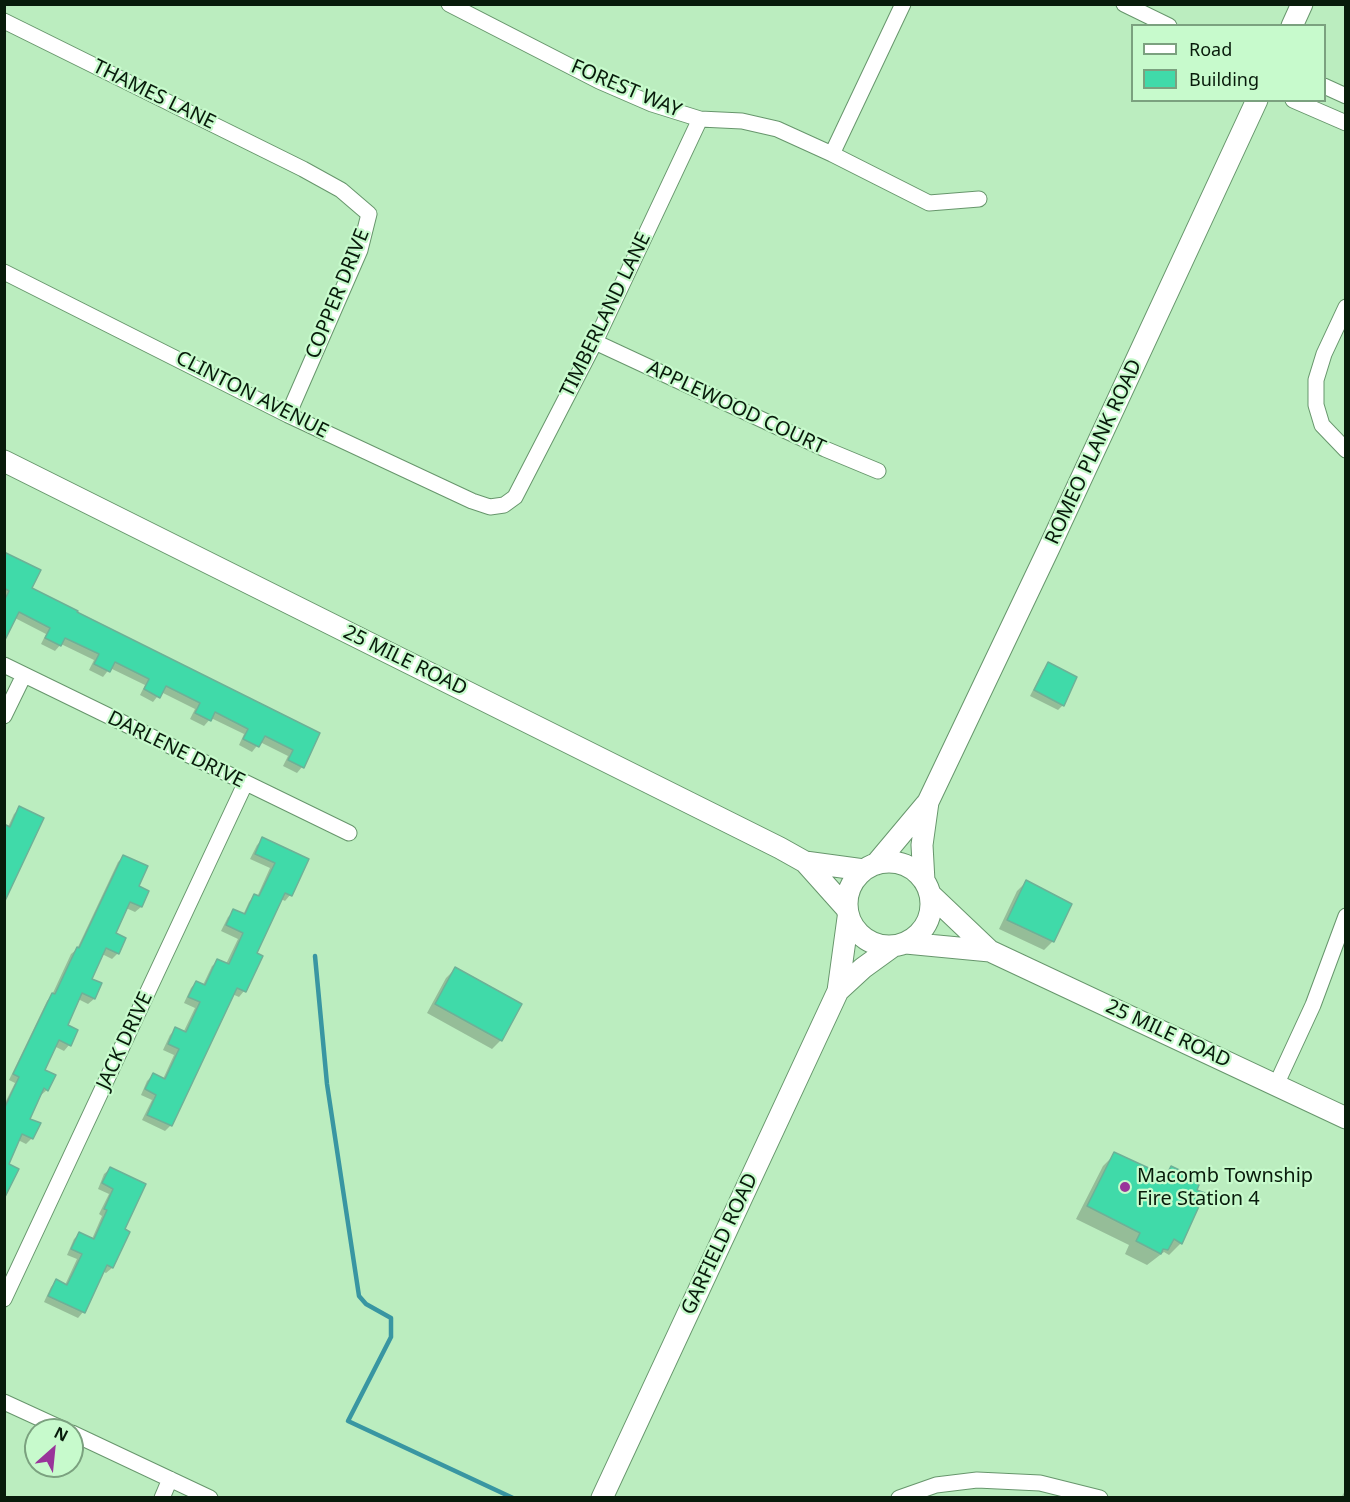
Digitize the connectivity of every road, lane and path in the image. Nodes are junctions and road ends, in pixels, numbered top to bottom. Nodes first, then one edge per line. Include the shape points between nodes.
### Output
1 (448, 4) edge
2 (903, 4) edge
3 (1124, 4) edge
4 (1302, 4) edge
5 (4, 21) edge
6 (1165, 24) edge
7 (1293, 24) edge
8 (1326, 87) edge
9 (1346, 96) edge
10 (1256, 102) edge
11 (1298, 102) edge
12 (700, 119) junction
13 (1346, 123) edge
14 (832, 154) junction
15 (303, 169) joint
16 (979, 199) dead end
17 (4, 272) edge
18 (1346, 308) edge
19 (595, 342) junction
20 (288, 415) junction
21 (1346, 450) edge
22 (4, 461) edge
23 (878, 471) dead end
24 (504, 505) joint
25 (4, 665) edge
26 (24, 675) junction
27 (4, 716) edge
28 (245, 784) junction
29 (928, 802) junction
30 (349, 833) dead end
31 (805, 862) junction
32 (870, 867) junction
33 (927, 887) junction
34 (848, 913) junction
35 (1346, 916) edge
36 (899, 945) junction
37 (990, 951) junction
38 (838, 991) junction
39 (1276, 1085) junction
40 (1346, 1118) edge
41 (4, 1299) edge
42 (4, 1402) edge
43 (39, 1418) edge
44 (84, 1439) edge
45 (170, 1479) junction
46 (162, 1497) edge
47 (210, 1497) edge
48 (602, 1497) edge
49 (899, 1497) edge
50 (1100, 1497) edge

1 - 12 street, FOREST WAY via 599,81
2 - 14 street
3 - 6 street
4 - 7 street
5 - 15 street, THAMES LANE
8 - 9 street
10 - 29 street, ROMEO PLANK ROAD
11 - 13 street
12 - 14 street, FOREST WAY via 742,121 777,129
12 - 19 street, TIMBERLAND LANE
14 - 16 street, FOREST WAY via 929,203
15 - 20 street, COPPER DRIVE via 341,190 369,214 360,250
17 - 20 street, CLINTON AVENUE
18 - 21 street via 1316,380 1316,405 1322,425
19 - 23 street, APPLEWOOD COURT
19 - 24 street, TIMBERLAND LANE via 515,497
20 - 24 street, CLINTON AVENUE via 472,501 490,507
22 - 31 street, 25 MILE ROAD
25 - 26 street, DARLENE DRIVE
26 - 27 street
26 - 28 street, DARLENE DRIVE
28 - 30 street, DARLENE DRIVE
28 - 41 street, JACK DRIVE
29 - 32 street, ROMEO PLANK ROAD
29 - 33 street, ROMEO PLANK ROAD via 922,845
31 - 32 street, 25 MILE ROAD
31 - 34 street, 25 MILE ROAD
32 - 33 street via 889,862 903,865 914,871
32 - 34 street via 854,879 848,891
33 - 36 street via 931,909 927,923 918,935
33 - 37 street, 25 MILE ROAD
34 - 36 street via 854,930 864,939 877,945
34 - 38 street, GARFIELD ROAD
35 - 39 street via 1313,1005
36 - 37 street, 25 MILE ROAD
36 - 38 street, GARFIELD ROAD via 863,968
37 - 39 street, 25 MILE ROAD
38 - 48 street, GARFIELD ROAD
39 - 40 street, 25 MILE ROAD
42 - 43 street
44 - 45 street
45 - 46 street
45 - 47 street
49 - 50 street via 936,1485 977,1480 1040,1483

